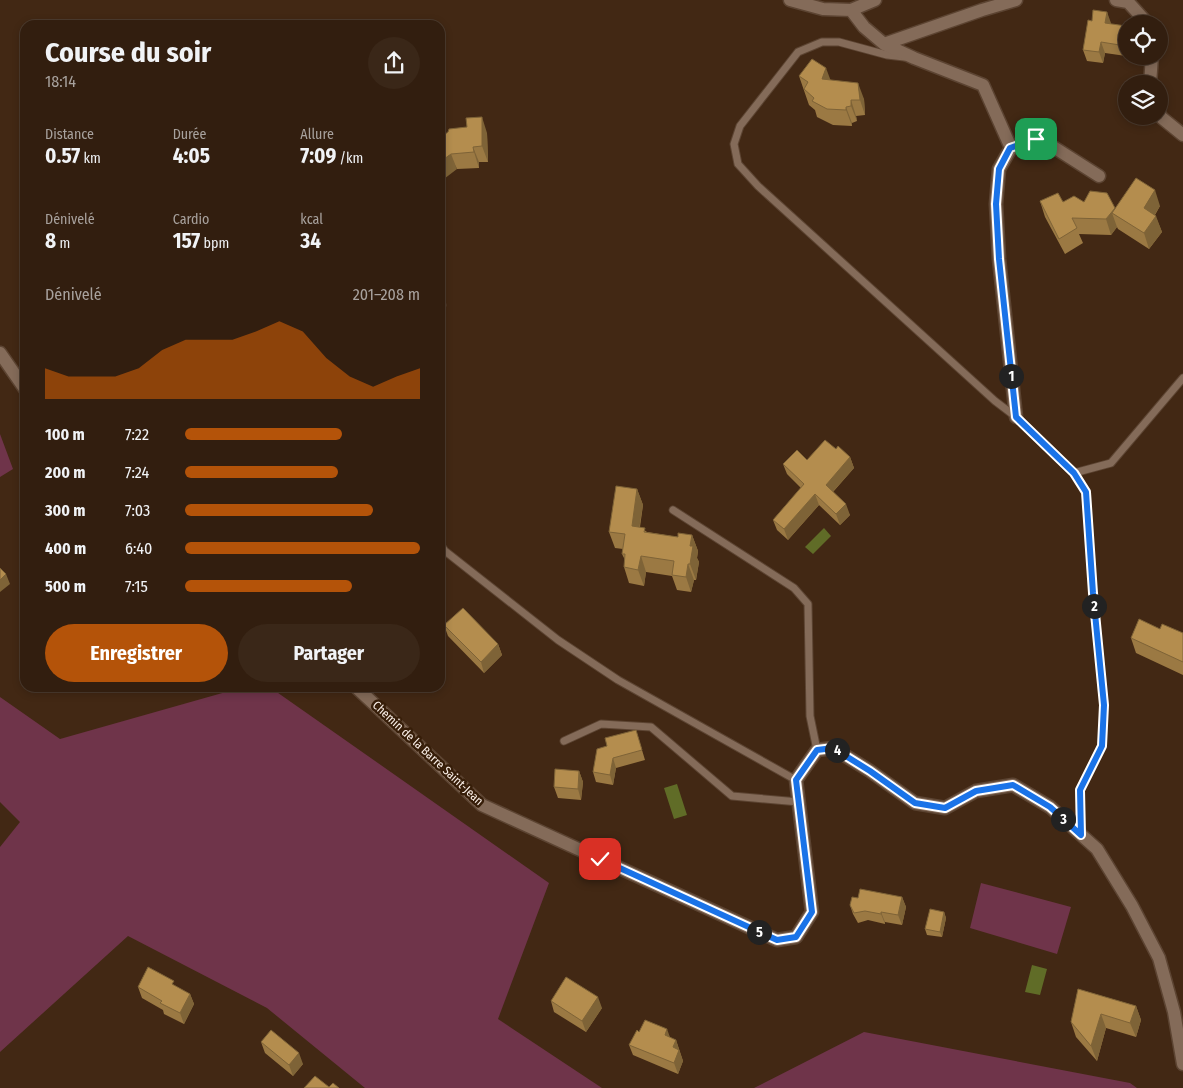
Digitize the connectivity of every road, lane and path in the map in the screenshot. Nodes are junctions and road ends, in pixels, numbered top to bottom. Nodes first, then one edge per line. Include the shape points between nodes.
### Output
1 (790, 0) edge
2 (875, 0) edge
3 (1016, 0) edge
4 (1116, 0) edge
5 (851, 10) junction
6 (1140, 15) edge
7 (884, 44) junction
8 (914, 58) junction
9 (1168, 123) edge
10 (1183, 135) edge
11 (1010, 148) junction
12 (1099, 176) dead end
13 (0, 353) edge
14 (1183, 378) edge
15 (20, 382) edge
16 (1016, 417) junction
17 (1074, 473) junction
18 (673, 510) dead end
19 (445, 550) edge
20 (361, 692) edge
21 (564, 741) dead end
22 (817, 750) junction
23 (796, 780) junction
24 (799, 802) junction
25 (1081, 835) junction
26 (1183, 1064) edge

1 - 5 street via 823,9
2 - 5 street
3 - 7 street
4 - 6 street via 1128,2
5 - 7 street via 864,27
7 - 8 street
8 - 11 street via 983,85
8 - 16 lane via 887,55 839,42 822,42 798,52 740,126 734,144 738,164 758,186
9 - 10 street
11 - 12 street via 1036,139
11 - 16 street via 999,169 996,204
13 - 15 street
14 - 17 lane via 1111,463
16 - 17 lane
17 - 25 lane via 1086,492 1104,705 1102,746 1080,790
18 - 22 lane via 794,588 808,604 810,716
19 - 23 lane via 558,640 618,680
20 - 24 street, Chemin de la Barre Saint-Jean via 482,805 777,940 796,937 812,912
21 - 24 lane via 601,724 651,727 732,796
22 - 23 street
22 - 25 street via 833,748 915,803 945,808 976,791 1013,785 1050,807
23 - 24 street, Chemin de la Barre Saint-Jean
25 - 26 street via 1097,849 1160,958

